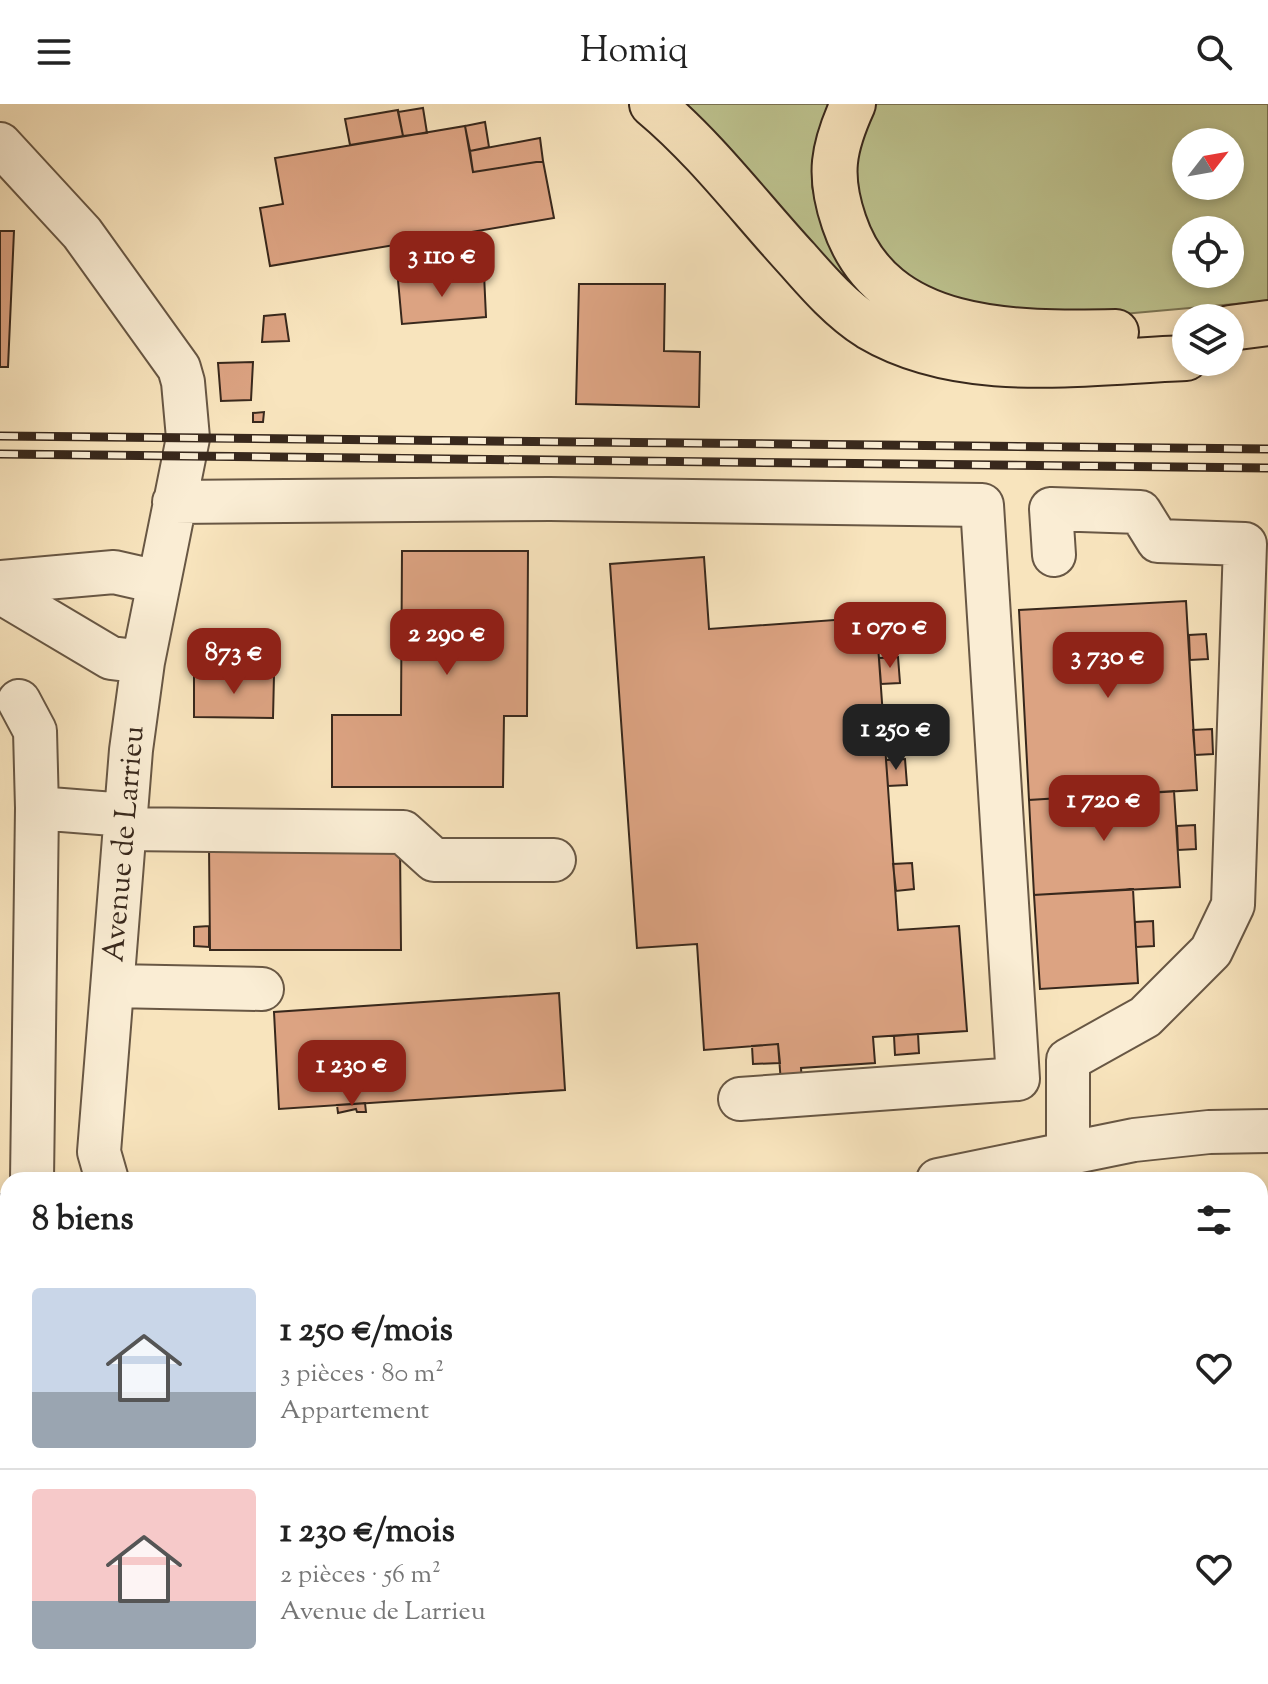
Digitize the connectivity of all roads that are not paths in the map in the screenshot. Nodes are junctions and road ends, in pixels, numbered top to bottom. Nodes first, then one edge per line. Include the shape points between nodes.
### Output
1 (652, 104) edge
2 (853, 104) edge
3 (0, 144) edge
4 (1268, 323) edge
5 (1244, 326) edge
6 (1172, 331) edge
7 (1268, 353) edge
8 (1244, 354) edge
9 (1172, 359) edge
10 (174, 502) junction
11 (1054, 555) dead end
12 (0, 582) edge
13 (158, 582) junction
14 (0, 592) edge
15 (143, 662) junction
16 (19, 701) dead end
17 (37, 808) junction
18 (126, 822) junction
19 (554, 860) dead end
20 (113, 986) junction
21 (262, 989) dead end
22 (740, 1099) dead end
23 (1268, 1131) edge
24 (1068, 1153) junction
25 (103, 1166) edge
26 (32, 1168) edge
27 (977, 1172) edge

1 - 9 highway via 691,139 838,303 867,326 936,355 971,362
2 - 6 highway via 833,169 838,204 850,241 870,273 898,296 974,327
3 - 10 street, Avenue de Larrieu via 82,233 179,368 188,438
4 - 5 highway
7 - 8 highway
10 - 13 street, Avenue de Larrieu
10 - 22 street via 550,499 982,505 1018,1079
11 - 24 street via 1051,509 1140,512 1158,541 1245,544 1233,905 1211,951 1145,1017 1068,1060
12 - 13 street via 114,572
13 - 15 street, Avenue de Larrieu
14 - 15 street via 111,658
15 - 18 street, Avenue de Larrieu
16 - 17 street via 35,731
17 - 18 street
17 - 26 street
18 - 19 street via 403,832 434,860
18 - 20 street, Avenue de Larrieu
20 - 21 street
20 - 25 street, Avenue de Larrieu
23 - 24 street via 1134,1140
24 - 27 street
25 - 26 street

